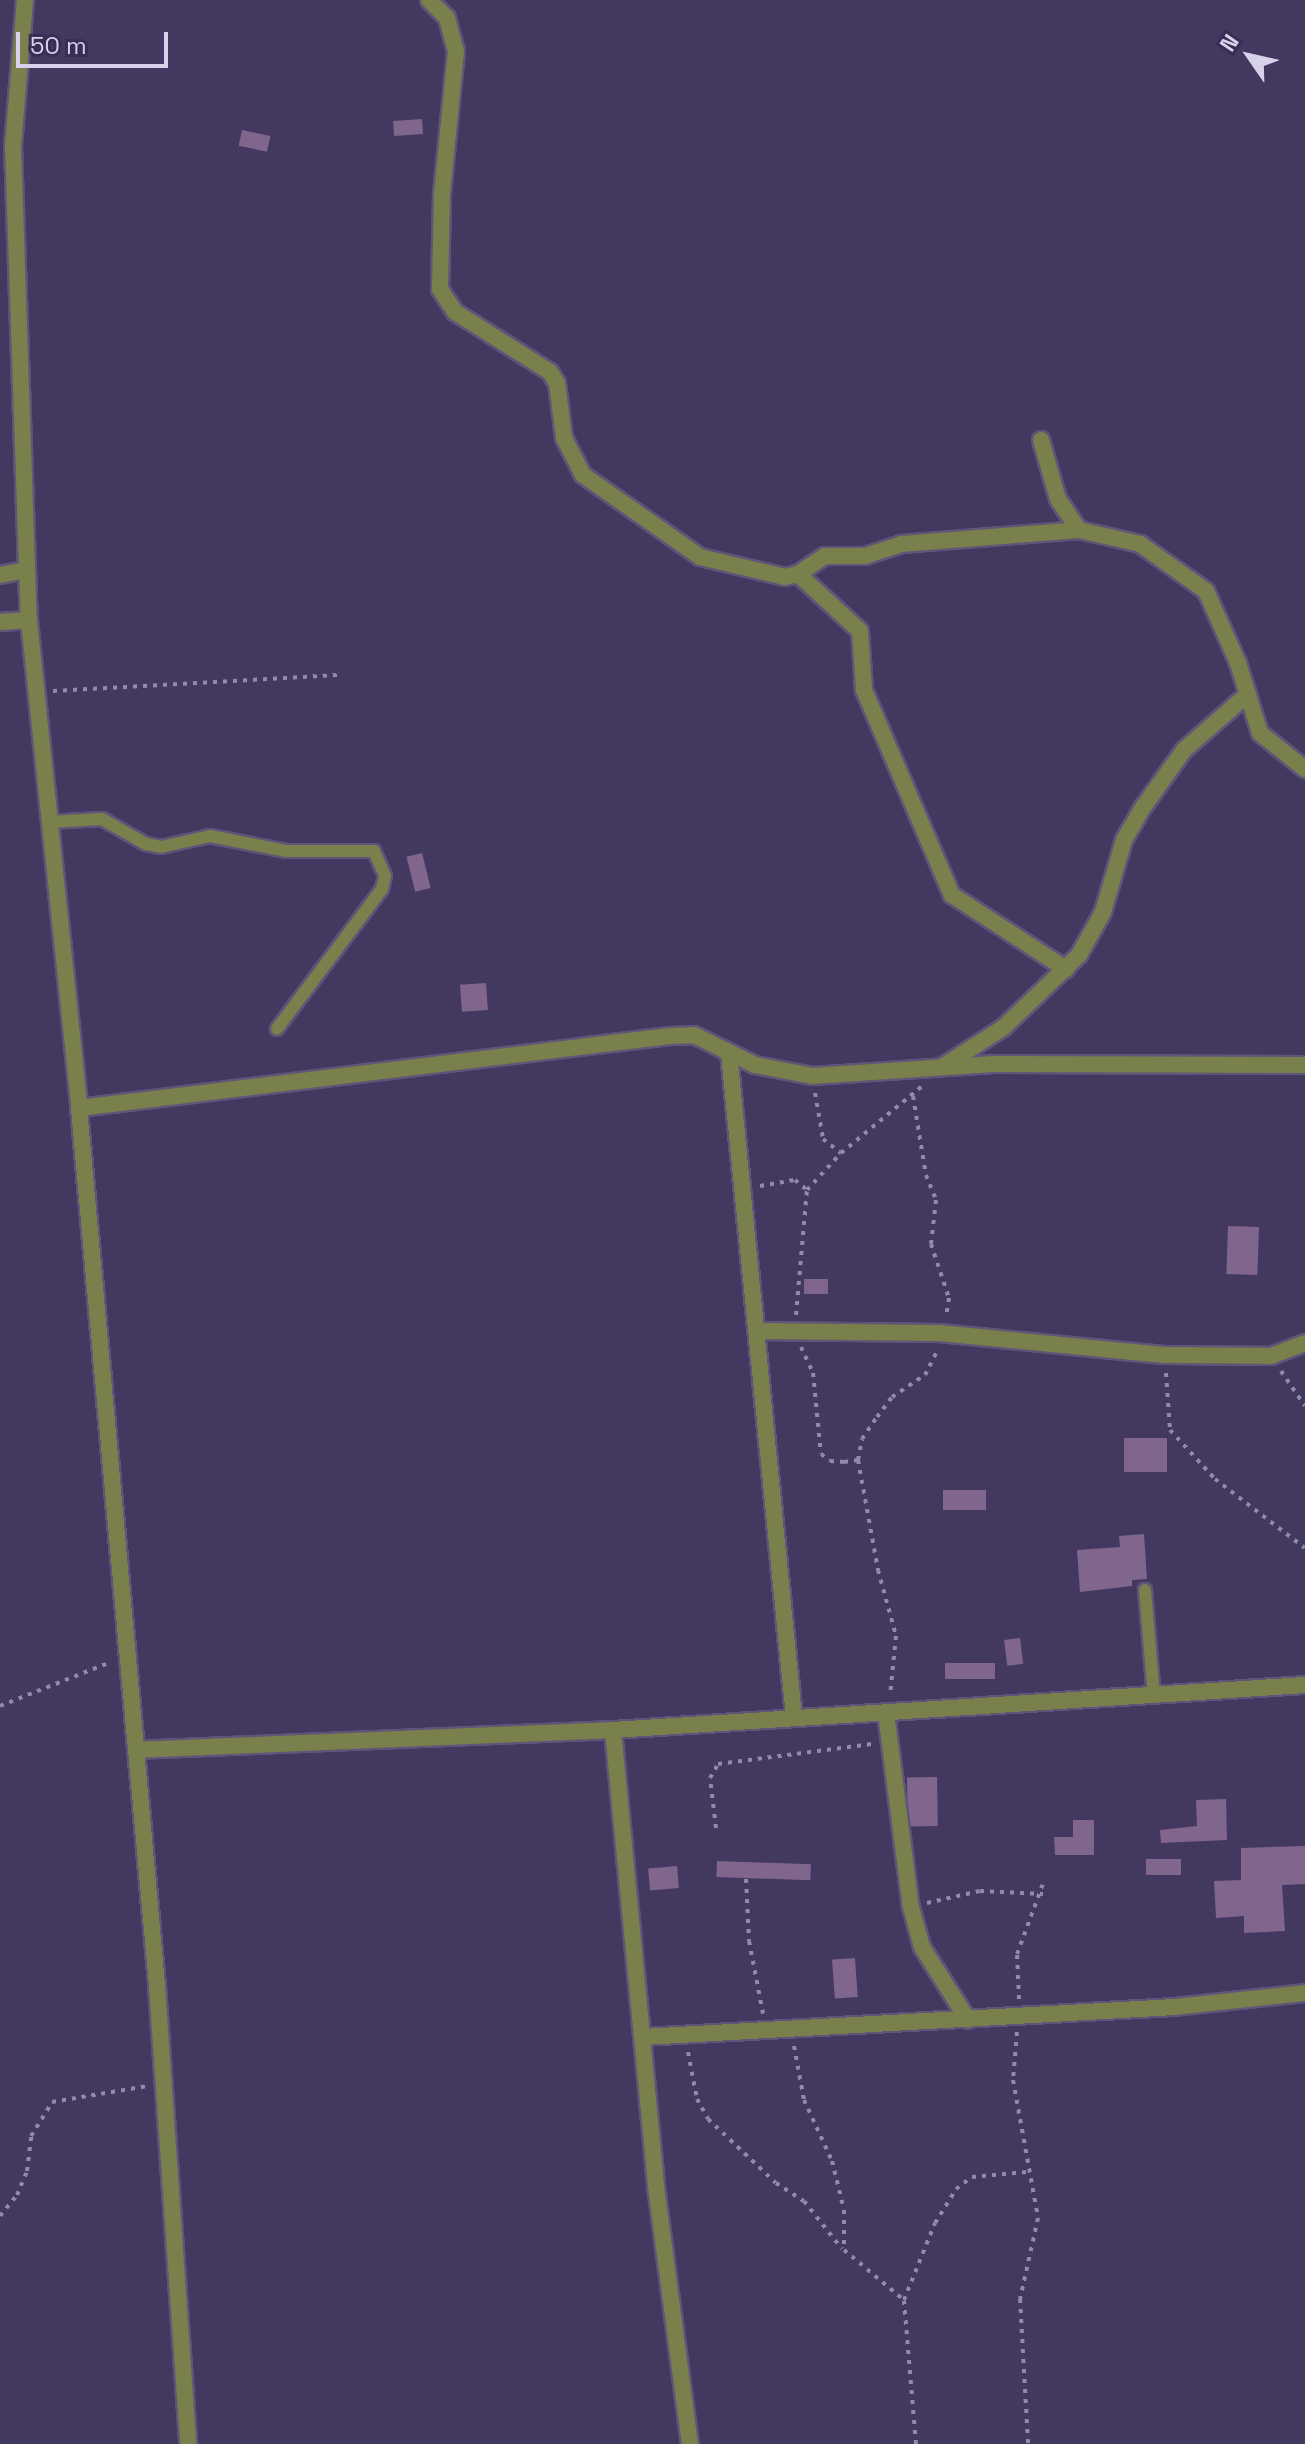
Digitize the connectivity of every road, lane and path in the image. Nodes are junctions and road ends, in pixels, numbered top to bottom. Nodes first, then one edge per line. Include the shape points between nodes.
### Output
1 (25, 0) edge
2 (429, 0) edge
3 (1041, 440) dead end
4 (1079, 530) junction
5 (26, 570) junction
6 (798, 574) junction
7 (0, 575) edge
8 (29, 620) junction
9 (0, 622) edge
10 (342, 675) dead end
11 (34, 692) junction
12 (1248, 694) junction
13 (1305, 769) edge
14 (48, 822) junction
15 (1066, 969) junction
16 (277, 1029) dead end
17 (729, 1053) junction
18 (1305, 1065) edge
19 (940, 1068) junction
20 (812, 1076) junction
21 (913, 1096) junction
22 (79, 1108) junction
23 (841, 1153) junction
24 (742, 1189) junction
25 (758, 1331) junction
26 (939, 1333) junction
27 (1305, 1343) edge
28 (1164, 1355) junction
29 (1271, 1356) junction
30 (1305, 1406) edge
31 (858, 1460) junction
32 (830, 1461) dead end
33 (1305, 1548) edge
34 (1145, 1590) dead end
35 (128, 1655) junction
36 (1305, 1685) edge
37 (1154, 1697) junction
38 (0, 1706) edge
39 (886, 1713) junction
40 (794, 1717) junction
41 (613, 1730) junction
42 (889, 1742) junction
43 (136, 1750) junction
44 (716, 1828) dead end
45 (746, 1879) dead end
46 (1044, 1881) dead end
47 (1043, 1894) junction
48 (911, 1907) junction
49 (1305, 1993) edge
50 (1019, 2016) junction
51 (968, 2020) junction
52 (767, 2032) junction
53 (791, 2032) junction
54 (687, 2033) junction
55 (643, 2037) junction
56 (162, 2084) junction
57 (1027, 2172) junction
58 (0, 2216) edge
59 (844, 2250) junction
60 (904, 2300) junction
61 (188, 2444) edge
62 (690, 2444) edge
63 (916, 2444) edge
64 (1028, 2444) edge

1 - 5 street via 13,146
2 - 6 street via 447,18 456,51 442,194 444,299 455,312 550,372 557,383 564,438 583,475 700,557 785,577
3 - 4 street via 1054,470 1058,499
4 - 6 street via 934,546 901,544 865,556 825,556
4 - 12 street via 1140,544 1200,584
5 - 7 street
5 - 8 street
6 - 15 street via 860,631 864,690 952,895
8 - 9 street
8 - 11 street
10 - 11 path
11 - 14 street
12 - 13 street via 1260,733
12 - 15 street via 1184,750 1152,795 1124,840 1103,912
14 - 16 lane via 102,819 161,847 210,836 286,851 374,851 385,876 382,889
14 - 22 street
15 - 19 street via 1004,1027
17 - 20 street via 755,1065
17 - 22 street via 694,1035 670,1036
17 - 24 street
18 - 19 street
19 - 20 street
19 - 21 path
20 - 23 path via 823,1139
21 - 23 path
21 - 26 path via 926,1175 936,1200 931,1244 949,1298
22 - 35 street
23 - 24 path via 807,1190 801,1181 789,1180
24 - 25 street
25 - 26 street
25 - 40 street
26 - 28 street
26 - 31 path via 934,1363 892,1397 862,1439
27 - 29 street
28 - 29 street
28 - 33 path via 1170,1430 1215,1479
29 - 30 path
31 - 32 path
31 - 39 path via 896,1636 898,1660
34 - 37 lane
35 - 38 path
35 - 43 street
36 - 37 street
37 - 39 street
39 - 40 street
39 - 42 street
40 - 41 street
41 - 43 street
41 - 55 street
42 - 44 path via 718,1764 710,1778
42 - 48 street
43 - 56 street
45 - 52 path via 749,1941
46 - 47 path
47 - 48 path via 980,1891
47 - 50 path via 1017,1954
48 - 51 street via 922,1947
49 - 50 street
50 - 51 street
50 - 57 path via 1013,2080
51 - 53 street
52 - 53 street
52 - 54 street
53 - 59 path via 804,2100 832,2161 844,2210
54 - 55 street
54 - 59 path via 688,2065 708,2119 776,2183 804,2201
55 - 62 street
56 - 58 path via 52,2102 31,2136 27,2171 17,2195
56 - 61 street
57 - 60 path via 972,2177 956,2189 935,2223
57 - 64 path via 1038,2218 1020,2299
59 - 60 path
60 - 63 path

